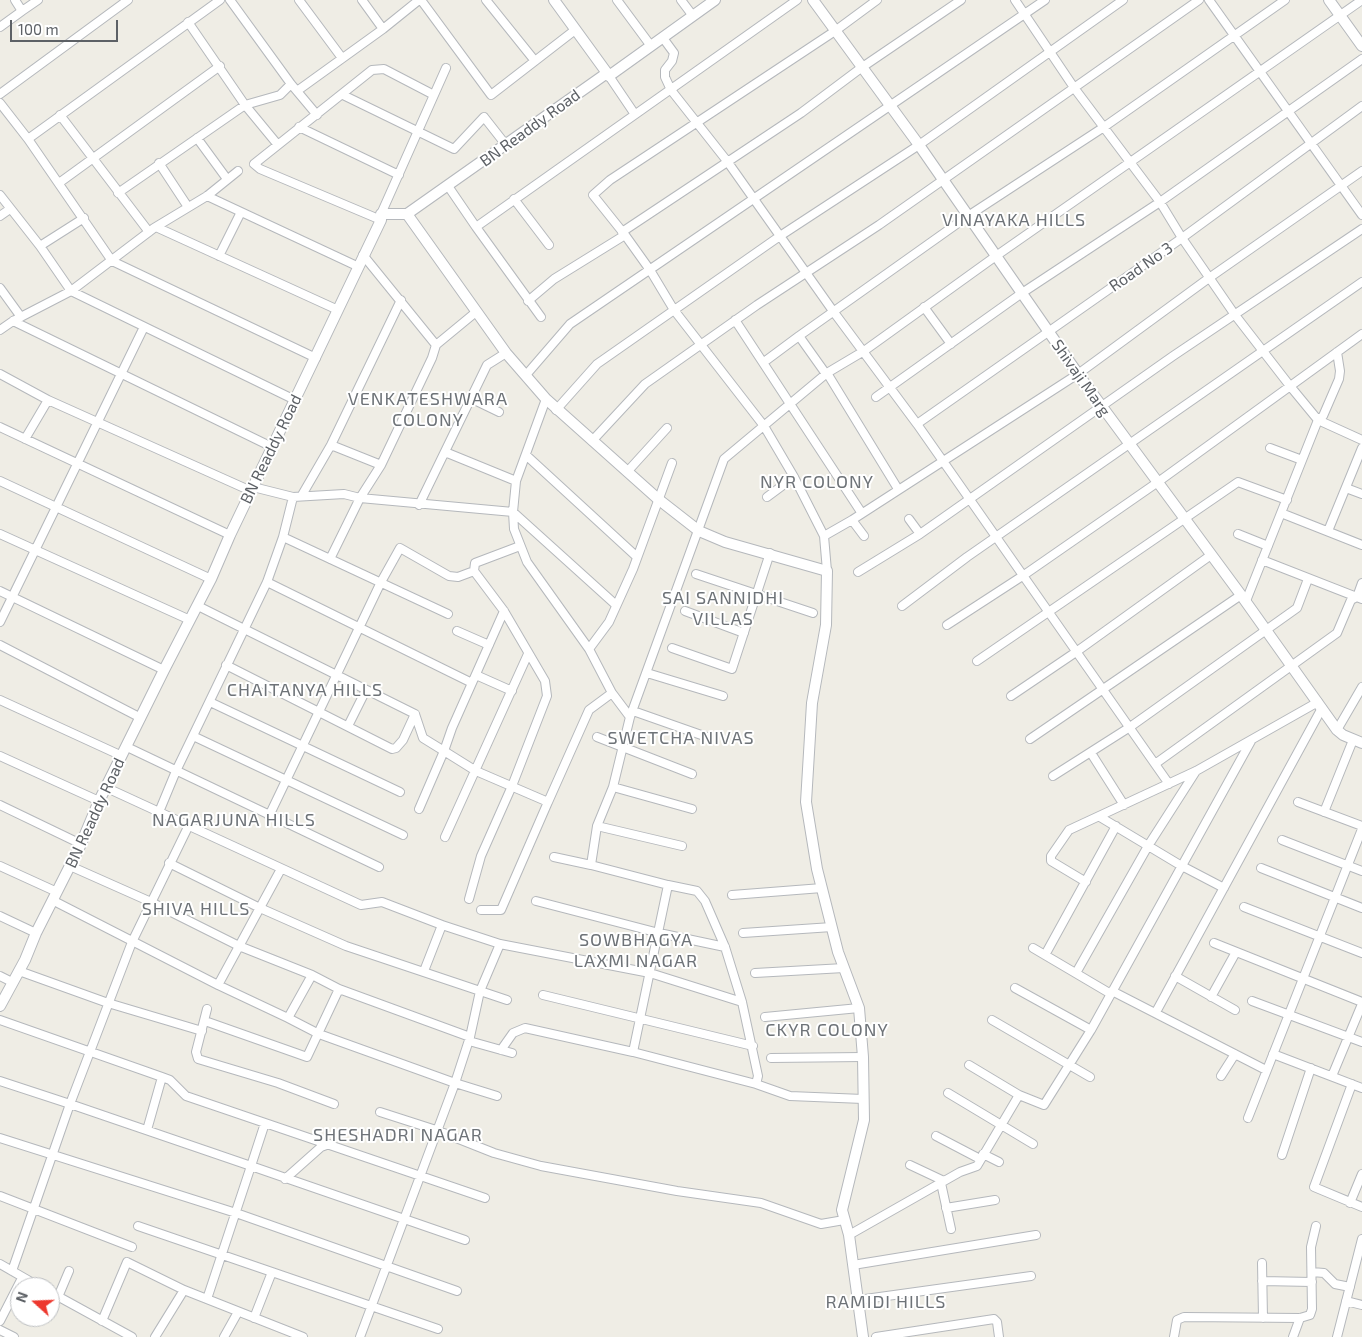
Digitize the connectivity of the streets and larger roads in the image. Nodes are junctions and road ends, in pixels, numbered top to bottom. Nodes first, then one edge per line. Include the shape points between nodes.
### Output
1 (15, 0) edge
2 (38, 0) edge
3 (128, 0) edge
4 (220, 0) edge
5 (230, 0) edge
6 (299, 0) edge
7 (362, 0) edge
8 (420, 0) edge
9 (486, 0) edge
10 (554, 0) edge
11 (617, 0) edge
12 (681, 0) edge
13 (715, 0) edge
14 (797, 0) edge
15 (813, 0) edge
16 (876, 0) edge
17 (961, 0) edge
18 (1015, 0) edge
19 (1045, 0) edge
20 (1123, 0) edge
21 (1199, 0) edge
22 (1209, 0) edge
23 (1285, 0) edge
24 (1329, 0) edge
25 (1362, 0) edge
26 (22, 10) junction
27 (1026, 14) junction
28 (1340, 15) junction
29 (693, 16) junction
30 (188, 22) junction
31 (0, 27) edge
32 (383, 29) junction
33 (575, 30) junction
34 (835, 32) junction
35 (1235, 36) junction
36 (663, 38) junction
37 (651, 46) junction
38 (1362, 46) edge
39 (1049, 51) junction
40 (342, 58) junction
41 (1362, 58) edge
42 (535, 61) junction
43 (220, 66) junction
44 (446, 68) dead end
45 (861, 68) junction
46 (1260, 72) junction
47 (608, 74) junction
48 (291, 84) junction
49 (1075, 89) junction
50 (671, 90) junction
51 (297, 91) junction
52 (0, 94) edge
53 (343, 95) junction
54 (434, 95) junction
55 (0, 103) edge
56 (245, 105) junction
57 (890, 105) junction
58 (1362, 106) edge
59 (1287, 110) junction
60 (634, 113) junction
61 (60, 115) junction
62 (316, 115) junction
63 (698, 122) junction
64 (299, 127) junction
65 (1104, 127) junction
66 (417, 133) junction
67 (197, 138) junction
68 (28, 139) junction
69 (1311, 143) junction
70 (278, 145) junction
71 (506, 145) junction
72 (920, 145) junction
73 (93, 158) junction
74 (727, 161) junction
75 (1129, 163) junction
76 (159, 164) junction
77 (238, 171) dead end
78 (1362, 171) edge
79 (399, 175) junction
80 (227, 179) junction
81 (942, 179) junction
82 (59, 183) junction
83 (1341, 185) junction
84 (448, 186) junction
85 (118, 193) junction
86 (0, 195) edge
87 (207, 196) junction
88 (514, 199) junction
89 (752, 200) junction
90 (1160, 202) junction
91 (188, 207) junction
92 (10, 208) junction
93 (241, 212) junction
94 (406, 214) junction
95 (1362, 215) edge
96 (0, 216) edge
97 (968, 216) junction
98 (84, 218) junction
99 (381, 218) junction
100 (476, 227) junction
101 (1362, 229) edge
102 (152, 230) junction
103 (623, 233) junction
104 (780, 236) junction
105 (1182, 238) junction
106 (549, 245) dead end
107 (40, 246) junction
108 (363, 255) junction
109 (219, 256) junction
110 (996, 256) junction
111 (112, 261) junction
112 (358, 267) junction
113 (650, 270) junction
114 (808, 273) junction
115 (1208, 278) junction
116 (1362, 282) edge
117 (0, 288) edge
118 (71, 292) junction
119 (1022, 293) junction
120 (401, 300) junction
121 (528, 301) junction
122 (924, 307) junction
123 (338, 310) junction
124 (674, 310) junction
125 (476, 312) junction
126 (834, 312) junction
127 (1235, 315) junction
128 (21, 317) junction
129 (541, 317) dead end
130 (736, 320) junction
131 (13, 321) junction
132 (144, 327) junction
133 (0, 330) edge
134 (1048, 331) junction
135 (1362, 334) edge
136 (799, 336) junction
137 (951, 344) junction
138 (436, 345) junction
139 (702, 345) junction
140 (1263, 350) junction
141 (864, 351) junction
142 (1337, 352) junction
143 (506, 353) junction
144 (316, 358) junction
145 (764, 362) junction
146 (122, 373) junction
147 (0, 374) edge
148 (827, 374) junction
149 (1078, 374) junction
150 (526, 375) junction
151 (1290, 386) junction
152 (890, 387) junction
153 (876, 397) dead end
154 (470, 398) junction
155 (546, 399) junction
156 (48, 400) junction
157 (294, 400) junction
158 (791, 403) junction
159 (1102, 408) junction
160 (556, 410) junction
161 (499, 412) dead end
162 (1318, 420) junction
163 (98, 423) junction
164 (917, 424) junction
165 (764, 426) junction
166 (0, 427) edge
167 (667, 428) dead end
168 (25, 439) junction
169 (592, 440) junction
170 (1362, 440) edge
171 (331, 445) junction
172 (1130, 445) junction
173 (272, 447) junction
174 (1270, 448) dead end
175 (1362, 448) edge
176 (445, 452) junction
177 (527, 456) junction
178 (943, 460) junction
179 (1302, 460) junction
180 (672, 463) dead end
181 (78, 464) junction
182 (381, 465) junction
183 (627, 472) junction
184 (794, 477) junction
185 (0, 481) edge
186 (516, 481) junction
187 (1158, 482) junction
188 (1346, 488) junction
189 (252, 489) junction
190 (898, 489) junction
191 (1362, 494) edge
192 (302, 495) junction
193 (293, 497) junction
194 (767, 497) dead end
195 (360, 498) junction
196 (969, 498) junction
197 (658, 499) junction
198 (1286, 500) junction
199 (419, 505) junction
200 (56, 506) junction
201 (513, 512) junction
202 (861, 512) junction
203 (1281, 513) junction
204 (1185, 518) junction
205 (909, 519) dead end
206 (852, 520) junction
207 (699, 532) junction
208 (1328, 532) junction
209 (0, 534) edge
210 (920, 534) junction
211 (1238, 534) dead end
212 (230, 535) junction
213 (824, 536) junction
214 (864, 536) dead end
215 (283, 537) junction
216 (997, 538) junction
217 (1362, 545) edge
218 (520, 546) junction
219 (1268, 546) junction
220 (34, 549) junction
221 (770, 553) junction
222 (1211, 555) junction
223 (637, 557) junction
224 (330, 559) junction
225 (1262, 560) junction
226 (474, 571) junction
227 (827, 571) junction
228 (858, 572) dead end
229 (696, 574) dead end
230 (1024, 575) junction
231 (211, 579) junction
232 (1308, 579) junction
233 (268, 582) junction
234 (381, 582) junction
235 (1362, 583) edge
236 (0, 591) edge
237 (756, 594) junction
238 (11, 597) junction
239 (1244, 598) junction
240 (1359, 598) edge
241 (616, 605) junction
242 (198, 606) junction
243 (902, 606) dead end
244 (504, 611) junction
245 (685, 611) dead end
246 (813, 613) dead end
247 (1050, 613) junction
248 (448, 614) dead end
249 (190, 620) junction
250 (0, 622) edge
251 (947, 625) dead end
252 (243, 628) junction
253 (359, 628) junction
254 (457, 631) dead end
255 (1266, 631) junction
256 (744, 633) junction
257 (0, 645) edge
258 (489, 645) junction
259 (672, 648) dead end
260 (589, 649) junction
261 (1076, 652) junction
262 (528, 654) junction
263 (977, 662) dead end
264 (226, 665) junction
265 (1292, 666) junction
266 (164, 670) junction
267 (647, 673) junction
268 (476, 674) junction
269 (336, 675) junction
270 (472, 683) junction
271 (1362, 687) edge
272 (1102, 689) junction
273 (366, 690) junction
274 (512, 692) junction
275 (612, 693) junction
276 (723, 696) dead end
277 (1011, 696) dead end
278 (0, 700) edge
279 (210, 702) junction
280 (1320, 705) junction
281 (319, 711) junction
282 (415, 714) junction
283 (632, 714) junction
284 (141, 718) junction
285 (348, 726) junction
286 (1130, 727) junction
287 (1337, 730) junction
288 (193, 736) junction
289 (597, 737) dead end
290 (707, 737) dead end
291 (1030, 739) dead end
292 (1251, 741) junction
293 (1357, 741) edge
294 (302, 746) junction
295 (621, 748) junction
296 (444, 751) junction
297 (124, 752) junction
298 (1091, 753) junction
299 (0, 756) edge
300 (1155, 764) junction
301 (176, 771) junction
302 (476, 771) junction
303 (1196, 771) junction
304 (692, 774) dead end
305 (1053, 776) dead end
306 (286, 780) junction
307 (1169, 784) junction
308 (512, 786) junction
309 (613, 787) junction
310 (107, 788) junction
311 (400, 792) dead end
312 (99, 801) junction
313 (548, 802) junction
314 (1298, 802) dead end
315 (0, 805) edge
316 (1124, 805) junction
317 (418, 809) dead end
318 (692, 809) dead end
319 (159, 812) junction
320 (1324, 812) junction
321 (269, 816) junction
322 (1100, 817) junction
323 (188, 825) junction
324 (597, 826) junction
325 (1116, 826) junction
326 (1362, 828) edge
327 (403, 835) dead end
328 (445, 837) dead end
329 (1282, 840) dead end
330 (81, 844) junction
331 (682, 846) dead end
332 (1148, 846) junction
333 (554, 857) dead end
334 (169, 863) junction
335 (0, 866) edge
336 (70, 866) junction
337 (591, 866) junction
338 (1180, 866) junction
339 (1348, 866) junction
340 (379, 867) dead end
341 (1261, 868) dead end
342 (281, 869) junction
343 (1362, 872) edge
344 (1086, 882) junction
345 (668, 884) junction
346 (822, 888) junction
347 (1224, 888) junction
348 (732, 895) dead end
349 (55, 896) junction
350 (1334, 898) junction
351 (469, 899) dead end
352 (536, 901) dead end
353 (151, 902) junction
354 (1244, 907) dead end
355 (260, 908) junction
356 (1362, 908) edge
357 (481, 910) dead end
358 (0, 916) edge
359 (442, 925) junction
360 (832, 927) junction
361 (36, 933) junction
362 (659, 933) junction
363 (744, 933) dead end
364 (1321, 937) junction
365 (132, 942) junction
366 (1214, 943) dead end
367 (500, 944) junction
368 (239, 946) junction
369 (725, 947) junction
370 (1033, 948) dead end
371 (1236, 952) junction
372 (1362, 953) edge
373 (1045, 955) junction
374 (844, 968) junction
375 (424, 970) junction
376 (19, 971) junction
377 (650, 973) junction
378 (755, 973) dead end
379 (1076, 973) junction
380 (312, 975) junction
381 (0, 976) edge
382 (1175, 976) junction
383 (1303, 979) junction
384 (12, 982) junction
385 (218, 985) junction
386 (339, 988) junction
387 (1015, 988) dead end
388 (480, 991) junction
389 (1112, 992) junction
390 (542, 995) dead end
391 (1211, 996) junction
392 (507, 1000) dead end
393 (1252, 1001) dead end
394 (742, 1002) junction
395 (108, 1003) junction
396 (1362, 1003) edge
397 (0, 1006) edge
398 (859, 1008) junction
399 (207, 1009) dead end
400 (1235, 1010) dead end
401 (1156, 1012) junction
402 (1289, 1015) junction
403 (641, 1017) junction
404 (764, 1017) dead end
405 (288, 1018) junction
406 (0, 1020) edge
407 (992, 1020) dead end
408 (205, 1022) junction
409 (1091, 1030) junction
410 (202, 1032) junction
411 (319, 1034) junction
412 (1348, 1037) junction
413 (470, 1039) junction
414 (1362, 1042) edge
415 (753, 1046) junction
416 (501, 1050) junction
417 (90, 1052) junction
418 (633, 1052) junction
419 (512, 1053) dead end
420 (1235, 1054) junction
421 (1273, 1054) junction
422 (863, 1057) junction
423 (771, 1058) dead end
424 (1069, 1064) junction
425 (969, 1066) dead end
426 (1311, 1068) junction
427 (1266, 1070) junction
428 (1221, 1076) dead end
429 (1332, 1076) junction
430 (162, 1077) junction
431 (1090, 1077) dead end
432 (0, 1081) edge
433 (455, 1083) junction
434 (756, 1084) junction
435 (1352, 1084) junction
436 (1362, 1088) edge
437 (948, 1093) dead end
438 (1019, 1095) junction
439 (497, 1096) dead end
440 (863, 1099) junction
441 (70, 1104) junction
442 (334, 1104) dead end
443 (380, 1112) dead end
444 (1248, 1118) dead end
445 (265, 1123) junction
446 (1000, 1124) junction
447 (146, 1130) junction
448 (436, 1130) junction
449 (936, 1136) dead end
450 (0, 1138) edge
451 (329, 1144) junction
452 (1033, 1144) dead end
453 (1282, 1155) dead end
454 (52, 1156) junction
455 (982, 1157) junction
456 (999, 1162) dead end
457 (910, 1165) dead end
458 (251, 1166) junction
459 (1362, 1174) edge
460 (420, 1175) junction
461 (285, 1178) junction
462 (943, 1182) junction
463 (0, 1196) edge
464 (485, 1198) dead end
465 (995, 1200) dead end
466 (1350, 1203) junction
467 (1362, 1207) edge
468 (946, 1208) junction
469 (33, 1209) junction
470 (236, 1213) junction
471 (404, 1219) junction
472 (844, 1220) junction
473 (138, 1226) dead end
474 (1316, 1226) dead end
475 (951, 1229) dead end
476 (849, 1235) junction
477 (1036, 1235) dead end
478 (1362, 1239) edge
479 (465, 1240) dead end
480 (132, 1247) dead end
481 (222, 1255) junction
482 (1360, 1258) edge
483 (1262, 1263) dead end
484 (0, 1264) edge
485 (853, 1264) junction
486 (388, 1266) junction
487 (12, 1271) junction
488 (69, 1271) dead end
489 (272, 1272) junction
490 (1312, 1272) junction
491 (1031, 1276) dead end
492 (21, 1277) edge
493 (1262, 1281) junction
494 (1312, 1282) junction
495 (1350, 1288) junction
496 (184, 1290) junction
497 (457, 1291) dead end
498 (60, 1292) edge
499 (60, 1298) edge
500 (206, 1299) junction
501 (858, 1300) junction
502 (10, 1301) edge
503 (1346, 1301) junction
504 (1362, 1306) edge
505 (371, 1307) junction
506 (238, 1312) junction
507 (254, 1318) junction
508 (1263, 1318) junction
509 (1300, 1318) junction
510 (102, 1320) junction
511 (0, 1321) edge
512 (438, 1329) dead end
513 (0, 1330) edge
514 (291, 1335) edge
515 (14, 1337) edge
516 (132, 1337) edge
517 (155, 1337) edge
518 (224, 1337) edge
519 (303, 1337) edge
520 (360, 1337) edge
521 (863, 1337) edge
522 (876, 1337) edge
523 (999, 1337) edge
524 (1174, 1337) edge
525 (1293, 1337) edge
526 (1337, 1337) edge

1 - 26 street
2 - 26 street
3 - 52 street
4 - 30 street
5 - 48 street
6 - 40 street
7 - 32 street
8 - 32 street
8 - 42 street via 492,95
9 - 42 street
10 - 33 street
11 - 37 street
12 - 29 street
13 - 29 street
14 - 50 street
15 - 34 street, Shivaji Marg
16 - 34 street
17 - 45 street
18 - 27 street
19 - 27 street
20 - 39 street
21 - 49 street
22 - 35 street
23 - 35 street
24 - 28 street
25 - 28 street
26 - 31 street
27 - 39 street
27 - 57 street
28 - 38 street
28 - 46 street
29 - 36 street
30 - 43 street
30 - 61 street
32 - 40 street
33 - 42 street
33 - 47 street
34 - 45 street, Shivaji Marg
34 - 63 street
35 - 46 street
35 - 65 street
36 - 37 street
36 - 50 street via 674,53 665,70
37 - 47 street
39 - 49 street
39 - 72 street
40 - 51 street
41 - 59 street
43 - 56 street
43 - 73 street
44 - 54 street
45 - 57 street, Shivaji Marg
45 - 74 street via 801,113
46 - 59 street
46 - 75 street
47 - 60 street
47 - 71 street, BN Readdy Road
48 - 51 street
48 - 56 street via 280,96
49 - 65 street
49 - 81 street
50 - 60 street
50 - 63 street
51 - 62 street
53 - 54 street via 378,68
53 - 62 street
53 - 66 street
54 - 66 street
55 - 68 street
56 - 67 street
56 - 70 street
57 - 72 street, Shivaji Marg
57 - 89 street
58 - 69 street, Road No 3
59 - 69 street
59 - 90 street
60 - 88 street
61 - 68 street
61 - 73 street
62 - 64 street
63 - 74 street
63 - 103 street via 610,180 593,195
64 - 70 street
64 - 79 street
65 - 75 street
65 - 97 street
66 - 71 street via 454,149 484,117
66 - 79 street
67 - 76 street
67 - 80 street
68 - 82 street
69 - 83 street
69 - 105 street, Road No 3
70 - 99 street via 256,161 255,167
71 - 84 street, BN Readdy Road
72 - 81 street, Shivaji Marg
72 - 104 street
73 - 82 street
73 - 85 street
74 - 89 street
74 - 103 street
75 - 90 street
75 - 110 street
76 - 85 street
76 - 91 street
77 - 80 street
78 - 83 street
79 - 99 street
80 - 87 street
81 - 97 street, Shivaji Marg
81 - 114 street
82 - 98 street
83 - 95 street
83 - 115 street
84 - 94 street, BN Readdy Road
84 - 100 street
85 - 102 street
86 - 92 street
87 - 91 street
87 - 93 street
88 - 100 street
88 - 106 street
89 - 104 street
89 - 113 street
90 - 105 street
90 - 119 street
91 - 102 street
92 - 96 street
92 - 107 street
93 - 109 street
93 - 112 street
94 - 99 street
94 - 125 street
97 - 110 street, Shivaji Marg
97 - 126 street
98 - 107 street
98 - 111 street
99 - 108 street, BN Readdy Road
100 - 121 street
101 - 127 street
102 - 109 street
102 - 111 street
103 - 113 street
103 - 121 street
104 - 114 street
104 - 124 street
105 - 115 street
105 - 134 street, Road No 3
107 - 118 street
108 - 112 street, BN Readdy Road
108 - 120 street
109 - 123 street
110 - 119 street, Shivaji Marg
110 - 122 street
111 - 118 street
111 - 144 street
112 - 123 street, BN Readdy Road
113 - 124 street
113 - 150 street via 570,324
114 - 126 street
114 - 130 street
115 - 127 street
115 - 149 street
116 - 140 street
117 - 128 street
118 - 128 street
118 - 132 street
119 - 134 street, Shivaji Marg
119 - 137 street
120 - 138 street
120 - 171 street
121 - 129 street
122 - 137 street
122 - 141 street
123 - 144 street, BN Readdy Road
124 - 139 street
124 - 160 street via 597,364
125 - 138 street
125 - 143 street
126 - 136 street
126 - 141 street
127 - 140 street
127 - 159 street
128 - 131 street
130 - 139 street
130 - 145 street
131 - 133 street
131 - 146 street
132 - 146 street
132 - 157 street
134 - 149 street, Shivaji Marg
134 - 164 street, Road No 3
135 - 142 street
136 - 145 street
136 - 148 street
137 - 152 street
138 - 182 street
139 - 165 street
139 - 169 street via 645,384
140 - 151 street
140 - 172 street
141 - 148 street
141 - 152 street
142 - 151 street
142 - 162 street via 1339,379 1323,416
143 - 150 street
143 - 154 street via 487,365
144 - 157 street, BN Readdy Road
145 - 158 street
146 - 163 street
146 - 173 street
147 - 156 street
148 - 158 street
148 - 190 street
149 - 159 street, Shivaji Marg
149 - 178 street
150 - 155 street
151 - 162 street
151 - 187 street
152 - 153 street
152 - 164 street
154 - 161 street
154 - 176 street
155 - 160 street
155 - 177 street
156 - 163 street
156 - 168 street
157 - 173 street, BN Readdy Road
158 - 165 street
158 - 202 street
159 - 172 street, Shivaji Marg
159 - 196 street
160 - 169 street
162 - 170 street
162 - 179 street
163 - 181 street
163 - 189 street
164 - 178 street
165 - 184 street
165 - 207 street via 724,459
166 - 168 street
167 - 183 street
168 - 181 street
169 - 183 street
171 - 182 street
171 - 192 street
172 - 187 street, Shivaji Marg
172 - 216 street
173 - 189 street, BN Readdy Road
174 - 179 street
175 - 188 street
176 - 186 street
176 - 199 street
177 - 186 street
177 - 223 street
178 - 190 street
178 - 196 street
179 - 198 street
180 - 197 street
181 - 200 street
181 - 212 street
182 - 195 street
183 - 197 street
184 - 194 street
184 - 213 street
185 - 200 street
186 - 201 street
187 - 204 street, Shivaji Marg
187 - 230 street
188 - 191 street
188 - 208 street
189 - 193 street
189 - 212 street, BN Readdy Road
190 - 202 street
192 - 193 street
192 - 195 street via 344,494
193 - 215 street
195 - 199 street
195 - 224 street
196 - 210 street
196 - 216 street
197 - 207 street
197 - 223 street
198 - 203 street
198 - 204 street via 1238,482
199 - 201 street
200 - 220 street
200 - 231 street
201 - 218 street
201 - 241 street
202 - 206 street
203 - 208 street
203 - 219 street
204 - 222 street, Shivaji Marg
204 - 247 street
205 - 210 street
206 - 213 street
206 - 214 street
207 - 221 street
207 - 267 street
208 - 217 street
209 - 220 street
210 - 228 street
211 - 219 street
212 - 231 street, BN Readdy Road
213 - 227 street
215 - 224 street
215 - 233 street
216 - 230 street
216 - 243 street
218 - 226 street via 476,563
218 - 260 street via 527,562
219 - 225 street
220 - 238 street
220 - 249 street
221 - 227 street
221 - 237 street
222 - 239 street, Shivaji Marg
222 - 261 street
223 - 241 street
224 - 234 street
225 - 232 street
225 - 239 street
226 - 234 street via 458,577 450,576 400,548
226 - 244 street
227 - 346 street via 826,625 812,703 806,802
229 - 237 street
230 - 247 street
230 - 251 street
231 - 242 street, BN Readdy Road
232 - 240 street
232 - 255 street via 1297,608
233 - 252 street
233 - 253 street
234 - 248 street
234 - 253 street
235 - 240 street
236 - 238 street
237 - 246 street
237 - 256 street
238 - 250 street
238 - 266 street
239 - 255 street, Shivaji Marg
239 - 272 street
240 - 265 street via 1351,600 1337,633
241 - 260 street via 609,622
242 - 249 street, BN Readdy Road
242 - 252 street
244 - 258 street
244 - 262 street
245 - 256 street
247 - 261 street
247 - 263 street
249 - 266 street, BN Readdy Road
252 - 264 street
252 - 269 street
253 - 269 street
253 - 270 street
254 - 258 street
255 - 265 street, Shivaji Marg
255 - 286 street
256 - 259 street via 732,669
257 - 284 street
258 - 268 street
260 - 275 street
261 - 272 street
261 - 277 street
262 - 274 street
262 - 308 street via 545,681 547,696
264 - 279 street
264 - 281 street
265 - 280 street, Shivaji Marg
265 - 300 street
266 - 284 street, BN Readdy Road
267 - 276 street
267 - 283 street
268 - 270 street
268 - 274 street
269 - 273 street
269 - 281 street
270 - 296 street
271 - 287 street
272 - 286 street
272 - 291 street
273 - 282 street
273 - 285 street
274 - 302 street
275 - 283 street
275 - 313 street via 589,710
278 - 297 street
279 - 288 street
279 - 294 street
280 - 287 street, Shivaji Marg
280 - 292 street
280 - 347 street
281 - 285 street
281 - 294 street
282 - 285 street via 410,729 396,748 386,747
282 - 296 street via 422,738
283 - 290 street
283 - 295 street
284 - 297 street, BN Readdy Road
286 - 298 street
286 - 300 street
287 - 293 street, Shivaji Marg
288 - 301 street
288 - 306 street
289 - 295 street
292 - 303 street
292 - 338 street
293 - 320 street
294 - 306 street
294 - 311 street
295 - 304 street
295 - 309 street
296 - 302 street
296 - 317 street
297 - 301 street
297 - 310 street, BN Readdy Road
298 - 305 street
298 - 316 street
299 - 312 street
300 - 307 street
301 - 319 street
301 - 321 street
302 - 308 street
302 - 328 street
303 - 307 street
303 - 332 street
306 - 321 street
306 - 327 street
307 - 316 street
308 - 313 street
308 - 351 street via 481,856
309 - 318 street
309 - 324 street
310 - 312 street, BN Readdy Road
310 - 319 street
312 - 330 street, BN Readdy Road
313 - 357 street via 501,910
314 - 320 street
315 - 330 street
316 - 322 street
319 - 323 street
320 - 326 street
321 - 340 street
322 - 325 street
322 - 344 street via 1069,830 1051,856 1054,864
323 - 334 street
323 - 342 street
324 - 331 street
324 - 337 street
325 - 332 street
325 - 344 street
326 - 339 street
329 - 339 street
330 - 336 street, BN Readdy Road
332 - 338 street
332 - 379 street
333 - 337 street
334 - 353 street
334 - 355 street
335 - 349 street
336 - 349 street, BN Readdy Road
336 - 353 street
337 - 345 street
338 - 347 street
338 - 389 street
339 - 343 street
339 - 350 street
341 - 350 street
342 - 355 street
342 - 359 street via 361,905 382,902
344 - 373 street
345 - 362 street
345 - 369 street via 697,890 701,894
346 - 348 street
346 - 360 street
347 - 382 street
349 - 361 street, BN Readdy Road
349 - 365 street
350 - 356 street
350 - 364 street
352 - 362 street
353 - 365 street
353 - 368 street
354 - 364 street
355 - 368 street
355 - 375 street via 346,946
358 - 361 street
359 - 367 street
359 - 375 street
360 - 363 street
360 - 374 street
361 - 376 street, BN Readdy Road
362 - 369 street
362 - 377 street
364 - 372 street
364 - 383 street
365 - 385 street
365 - 395 street
366 - 371 street
367 - 377 street
367 - 388 street
368 - 380 street
368 - 385 street
369 - 394 street
370 - 373 street
371 - 383 street
371 - 391 street
373 - 379 street
374 - 378 street
374 - 398 street
375 - 388 street
376 - 384 street, BN Readdy Road
376 - 395 street
377 - 394 street
377 - 403 street
379 - 389 street
380 - 386 street
380 - 405 street
381 - 384 street
382 - 391 street
382 - 401 street
383 - 396 street
383 - 402 street
384 - 397 street, BN Readdy Road
385 - 405 street
386 - 411 street
386 - 413 street
387 - 409 street
388 - 392 street
388 - 413 street
389 - 401 street
389 - 409 street
390 - 403 street
391 - 400 street
393 - 402 street
394 - 415 street
395 - 410 street
395 - 417 street
396 - 412 street
398 - 404 street
398 - 422 street
399 - 408 street
401 - 420 street
402 - 412 street
402 - 421 street
403 - 415 street
403 - 418 street
405 - 411 street
406 - 417 street
407 - 424 street
408 - 410 street
408 - 411 street via 307,1056
409 - 424 street
410 - 442 street via 196,1052 198,1059
411 - 433 street
412 - 414 street
412 - 429 street
413 - 416 street
413 - 433 street
415 - 434 street via 758,1076
416 - 418 street via 513,1033 524,1028
416 - 419 street
417 - 430 street
417 - 441 street
418 - 434 street
420 - 427 street
420 - 428 street
421 - 426 street
421 - 427 street
422 - 423 street
422 - 440 street
424 - 431 street
424 - 438 street via 1044,1105
425 - 438 street
426 - 429 street
426 - 453 street
427 - 444 street
429 - 435 street
430 - 445 street via 170,1080 186,1096
430 - 447 street
432 - 441 street
433 - 439 street
433 - 448 street
434 - 440 street via 790,1096
435 - 436 street
435 - 466 street via 1314,1187
437 - 446 street
438 - 446 street
440 - 472 street via 864,1120 842,1210
441 - 447 street
441 - 454 street
443 - 448 street
445 - 451 street
445 - 458 street
446 - 452 street
446 - 455 street
447 - 458 street
448 - 460 street
448 - 472 street via 494,1153 541,1166 761,1203 821,1224
449 - 455 street
450 - 454 street
451 - 460 street
451 - 461 street via 321,1147
454 - 469 street
454 - 470 street
455 - 456 street
455 - 462 street via 977,1166
457 - 462 street
458 - 461 street
458 - 470 street
459 - 466 street
460 - 464 street
460 - 471 street
461 - 471 street
462 - 468 street
462 - 476 street
463 - 469 street
465 - 468 street
466 - 467 street
468 - 475 street
469 - 480 street
469 - 487 street
470 - 481 street
470 - 486 street
471 - 479 street
471 - 486 street
472 - 476 street
473 - 481 street
474 - 490 street via 1311,1248
476 - 485 street
477 - 485 street
478 - 482 street
481 - 489 street
481 - 500 street
482 - 495 street
483 - 493 street
484 - 487 street
485 - 501 street
486 - 497 street
486 - 505 street
487 - 492 street
488 - 498 street
489 - 505 street
489 - 507 street
490 - 494 street
490 - 495 street via 1324,1273 1334,1284
491 - 501 street
493 - 494 street
493 - 508 street
494 - 509 street via 1312,1309 1310,1314
495 - 503 street
496 - 500 street
496 - 510 street via 127,1262
496 - 517 street
499 - 510 street
500 - 506 street
501 - 521 street
502 - 511 street
503 - 504 street
503 - 526 street
505 - 512 street
505 - 520 street
506 - 507 street
506 - 518 street
507 - 514 street
508 - 509 street
508 - 524 street via 1184,1317 1177,1320
509 - 525 street
510 - 516 street
513 - 515 street
514 - 519 street
522 - 523 street via 991,1319 997,1322

